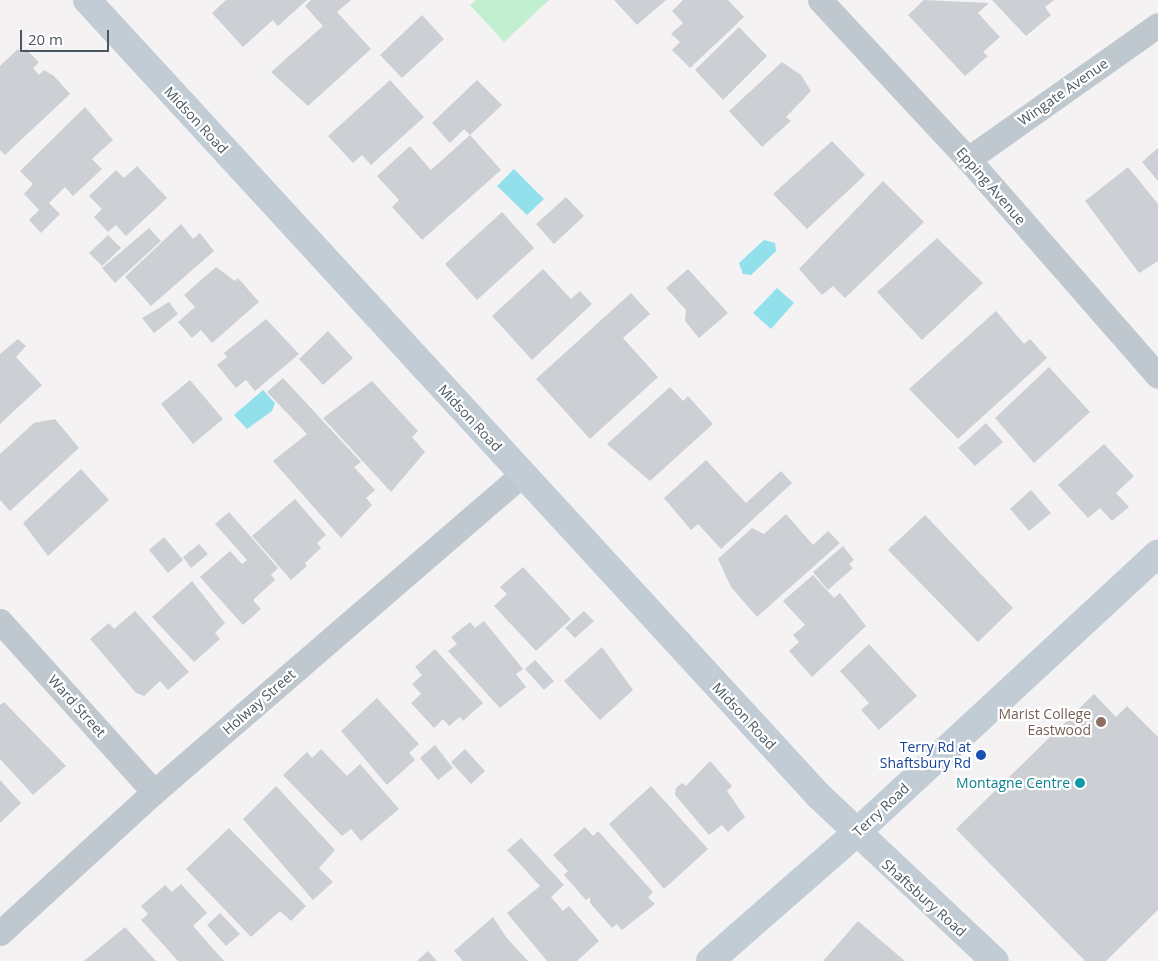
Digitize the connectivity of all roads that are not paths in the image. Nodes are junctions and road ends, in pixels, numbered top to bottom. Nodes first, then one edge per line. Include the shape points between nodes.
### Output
1 (87, 0) edge
2 (820, 0) edge
3 (1158, 25) edge
4 (968, 159) junction
5 (1158, 376) edge
6 (522, 474) junction
7 (1158, 553) edge
8 (0, 621) edge
9 (154, 792) junction
10 (856, 834) junction
11 (0, 933) edge
12 (710, 961) edge
13 (995, 961) edge

1 - 6 street, Midson Road
2 - 4 street, Epping Avenue
3 - 4 street, Wingate Avenue
4 - 5 street, Epping Avenue
6 - 9 street, Holway Street
6 - 10 street, Midson Road
7 - 10 street, Terry Road
8 - 9 street, Ward Street
9 - 11 street, Holway Street
10 - 12 street, Terry Road
10 - 13 street, Shaftsbury Road

